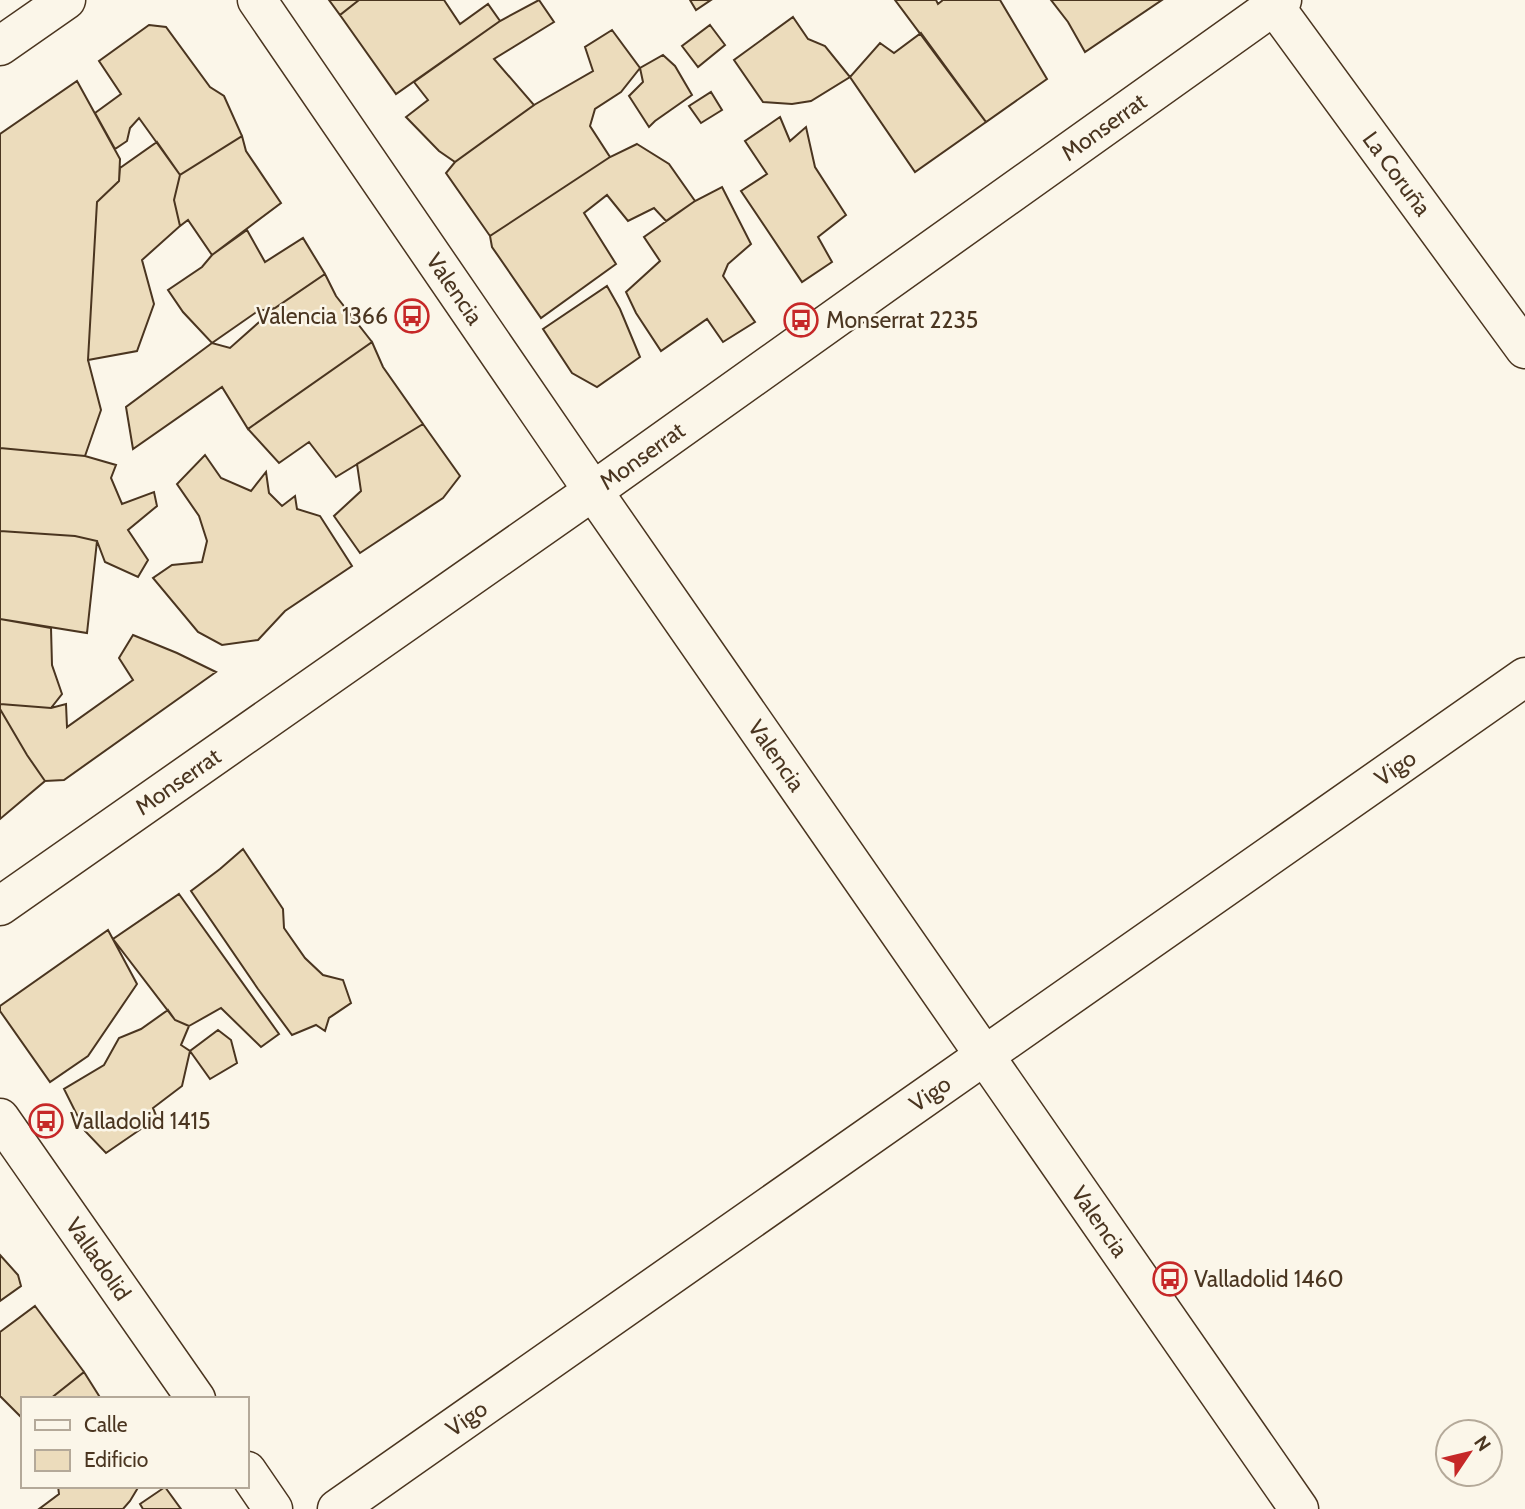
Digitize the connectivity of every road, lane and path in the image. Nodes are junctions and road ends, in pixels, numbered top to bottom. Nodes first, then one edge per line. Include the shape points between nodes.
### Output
1 (65, 0) edge
2 (257, 0) edge
3 (1275, 2) edge
4 (0, 46) edge
5 (1525, 349) edge
6 (593, 491) junction
7 (1525, 677) edge
8 (0, 906) edge
9 (984, 1055) junction
10 (0, 1118) edge
11 (195, 1397) edge
12 (248, 1472) edge
13 (273, 1509) edge
14 (337, 1509) edge
15 (1299, 1509) edge

1 - 4 street
2 - 6 street, Valencia
3 - 5 street, La Coruña
3 - 6 street, Monserrat
6 - 8 street, Monserrat
6 - 9 street, Valencia
7 - 9 street, Vigo
9 - 14 street, Vigo
9 - 15 street, Valencia
10 - 11 street, Valladolid
12 - 13 street

